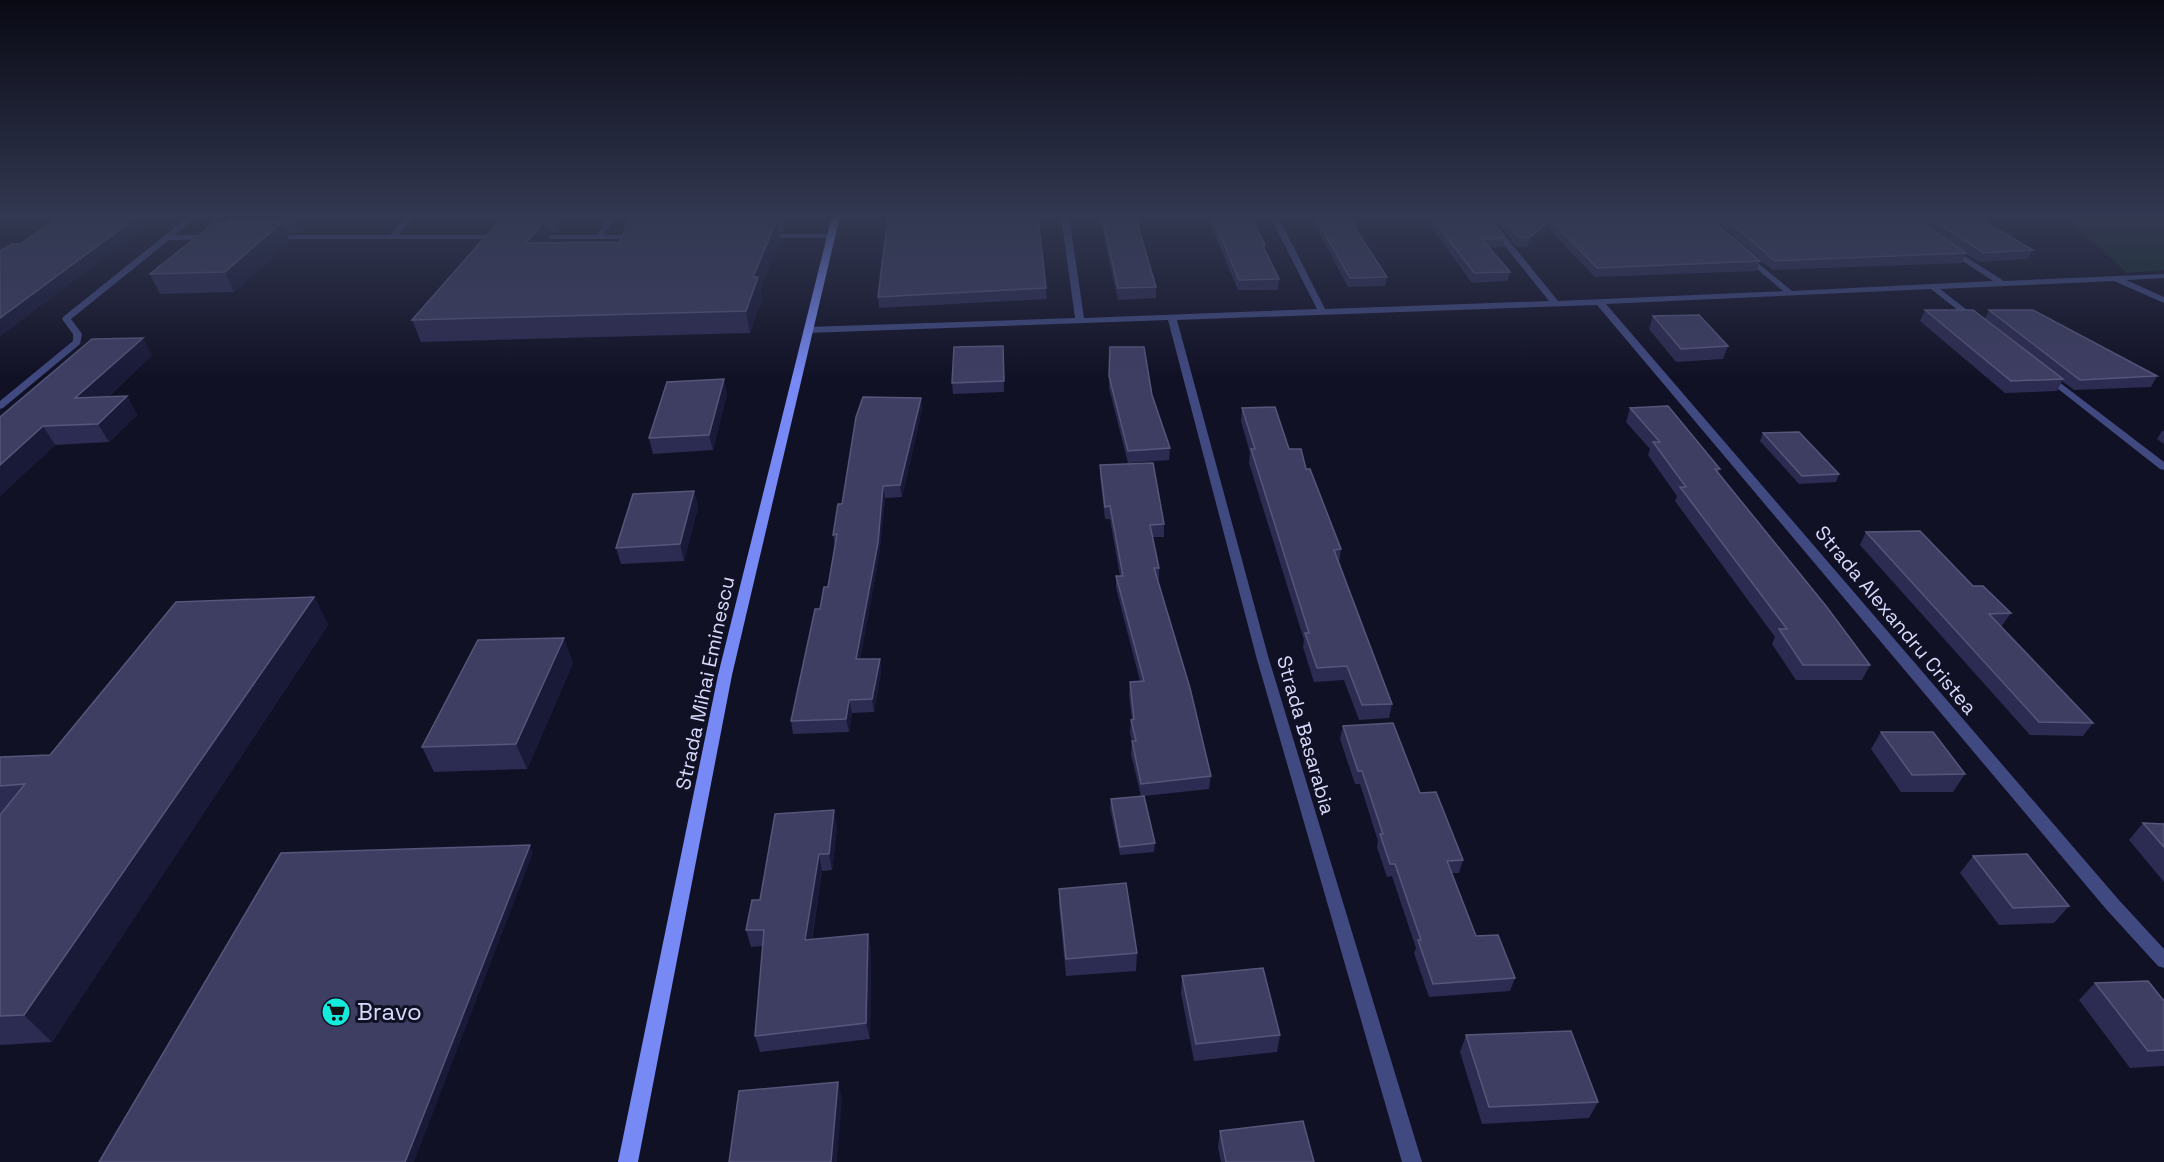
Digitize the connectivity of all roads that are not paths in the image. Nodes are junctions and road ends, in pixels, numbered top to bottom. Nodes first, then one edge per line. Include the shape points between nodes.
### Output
1 (126, 270) edge
2 (822, 270) edge
3 (1073, 270) edge
4 (1302, 270) edge
5 (1529, 270) edge
6 (1764, 270) edge
7 (1982, 270) edge
8 (2164, 276) edge
9 (2114, 278) junction
10 (2003, 284) junction
11 (1934, 288) junction
12 (1789, 292) junction
13 (2164, 300) edge
14 (1599, 302) junction
15 (1556, 304) junction
16 (1322, 311) junction
17 (1172, 317) junction
18 (1080, 320) junction
19 (1981, 324) edge
20 (807, 330) junction
21 (2037, 368) edge
22 (0, 406) edge
23 (2164, 466) edge
24 (2164, 962) edge
25 (628, 1162) edge
26 (1412, 1162) edge

1 - 22 street via 66,319 78,334 77,342
2 - 20 street, Strada Mihai Eminescu
3 - 18 street
4 - 16 street
5 - 15 street
6 - 12 street
7 - 10 street
8 - 9 street
9 - 10 street
9 - 13 street
10 - 11 street
11 - 12 street
11 - 19 street
12 - 14 street
14 - 15 street
14 - 24 street, Strada Alexandru Cristea
15 - 16 street
16 - 17 street
17 - 18 street
17 - 26 street, Strada Basarabia via 1262,656
18 - 20 street
20 - 25 street, Strada Mihai Eminescu via 725,675
21 - 23 street

